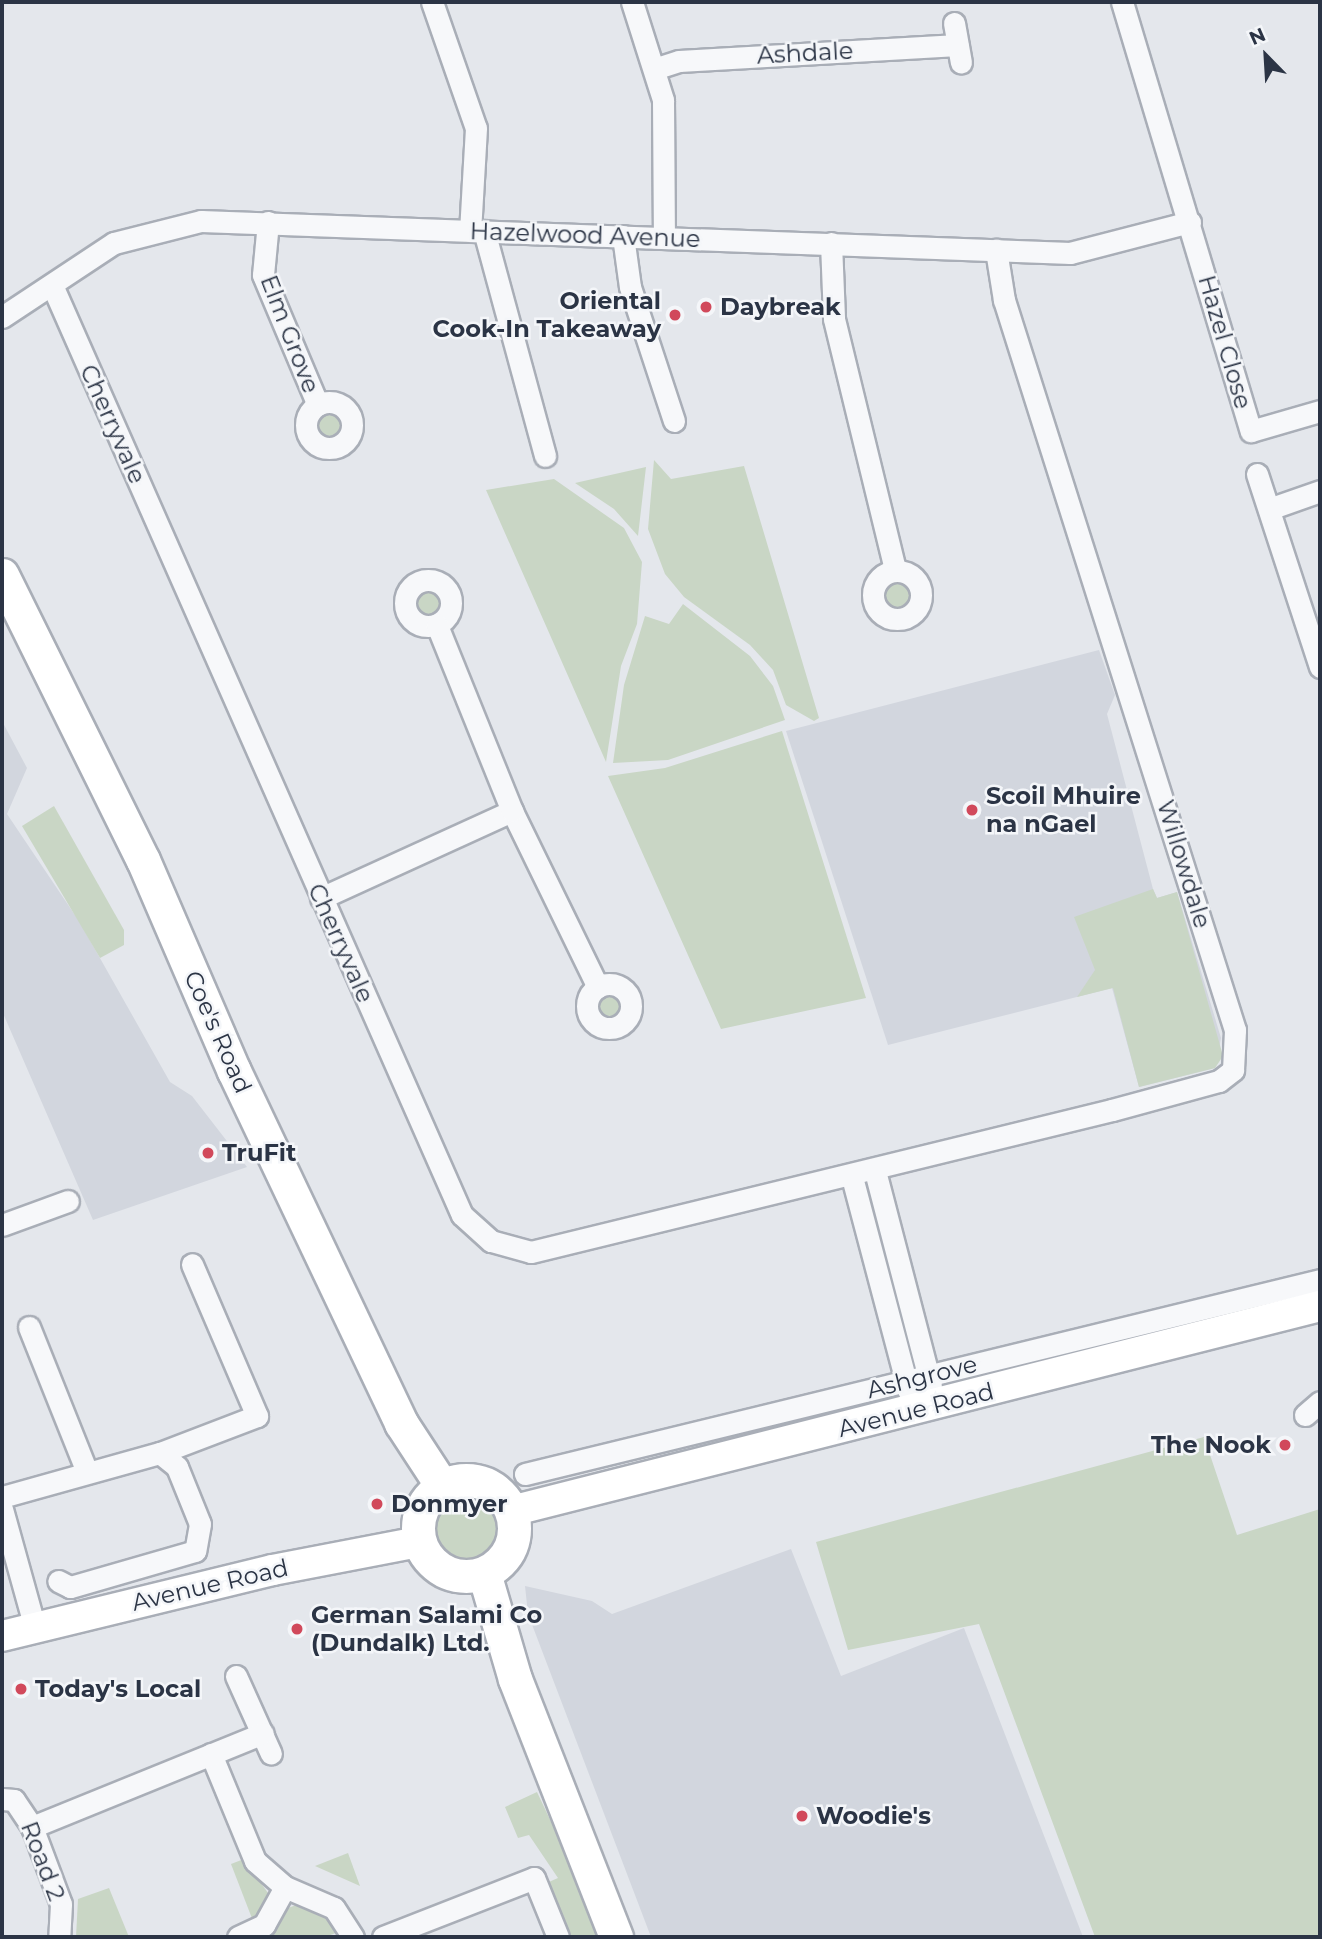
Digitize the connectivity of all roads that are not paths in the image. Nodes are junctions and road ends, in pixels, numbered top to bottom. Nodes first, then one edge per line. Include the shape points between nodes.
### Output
1 (432, 2) edge
2 (632, 2) edge
3 (1122, 2) edge
4 (954, 23) dead end
5 (654, 69) junction
6 (268, 222) junction
7 (1190, 222) junction
8 (477, 231) junction
9 (623, 236) junction
10 (664, 237) junction
11 (831, 243) junction
12 (996, 250) junction
13 (52, 285) junction
14 (2, 317) edge
15 (318, 405) dead end
16 (1320, 411) edge
17 (674, 421) dead end
18 (543, 456) dead end
19 (1257, 474) dead end
20 (1320, 491) edge
21 (1269, 509) junction
22 (895, 570) dead end
23 (2, 575) edge
24 (437, 625) dead end
25 (1320, 667) edge
26 (512, 811) junction
27 (321, 898) junction
28 (598, 987) dead end
29 (863, 1174) junction
30 (68, 1201) dead end
31 (2, 1225) edge
32 (192, 1264) dead end
33 (1320, 1280) edge
34 (1320, 1306) edge
35 (29, 1327) dead end
36 (928, 1374) junction
37 (906, 1381) junction
38 (925, 1408) junction
39 (160, 1453) junction
40 (87, 1472) junction
41 (525, 1474) dead end
42 (442, 1486) junction
43 (2, 1497) edge
44 (2, 1509) edge
45 (511, 1511) junction
46 (419, 1542) junction
47 (484, 1573) junction
48 (58, 1581) dead end
49 (35, 1628) junction
50 (2, 1636) edge
51 (236, 1676) dead end
52 (263, 1733) junction
53 (211, 1754) junction
54 (271, 1754) dead end
55 (2, 1799) edge
56 (32, 1827) junction
57 (285, 1887) junction
58 (59, 1937) edge
59 (238, 1937) edge
60 (353, 1937) edge
61 (383, 1937) edge
62 (558, 1937) edge
63 (616, 1937) edge

1 - 8 street via 476,128
2 - 5 street
3 - 7 street
4 - 5 street, Ashdale via 959,53 679,61
5 - 10 street via 667,150
6 - 8 street, Hazelwood Avenue
6 - 13 street, Hazelwood Avenue via 201,221 145,230 114,243
6 - 15 street, Elm Grove via 263,275
7 - 12 street, Hazelwood Avenue via 1070,253
7 - 16 street, Hazel Close via 1251,431
8 - 9 street, Hazelwood Avenue
8 - 18 street
9 - 10 street, Hazelwood Avenue
9 - 17 street via 630,287
10 - 11 street, Hazelwood Avenue
11 - 12 street, Hazelwood Avenue
11 - 22 street via 834,319
12 - 29 street, Willowdale via 1004,300 1167,807 1238,1054 1233,1070 1219,1081
13 - 14 street, Hazelwood Avenue
13 - 27 street, Cherryvale
19 - 21 street
20 - 21 street
21 - 25 street
23 - 42 main road, Coe's Road via 144,860 234,1071 401,1423
24 - 26 street
26 - 27 street
26 - 28 street
27 - 29 street, Cherryvale via 462,1214 491,1241 531,1252 556,1248
29 - 36 street
29 - 37 street
30 - 31 street
32 - 39 street via 257,1416 241,1426
33 - 36 street, Ashgrove
34 - 38 main road, Avenue Road
35 - 40 street
36 - 37 street, Ashgrove
36 - 38 street
37 - 38 street
37 - 41 street, Ashgrove
38 - 45 main road, Avenue Road
39 - 40 street
39 - 48 street via 177,1467 200,1524 195,1551 91,1583 70,1587
40 - 43 street
42 - 45 main road via 482,1483
42 - 46 main road via 418,1516
44 - 49 street
45 - 47 main road via 509,1547
46 - 47 main road via 438,1568 468,1576
46 - 49 main road, Avenue Road via 272,1570
47 - 63 main road via 515,1679
49 - 50 main road, Avenue Road
51 - 52 street
52 - 53 street
52 - 54 street
53 - 56 street
53 - 57 street via 247,1848
55 - 56 street, Road 2 via 15,1800
56 - 58 street, Road 2 via 61,1904
57 - 59 street via 264,1925
57 - 60 street via 334,1908
61 - 62 street via 534,1878

